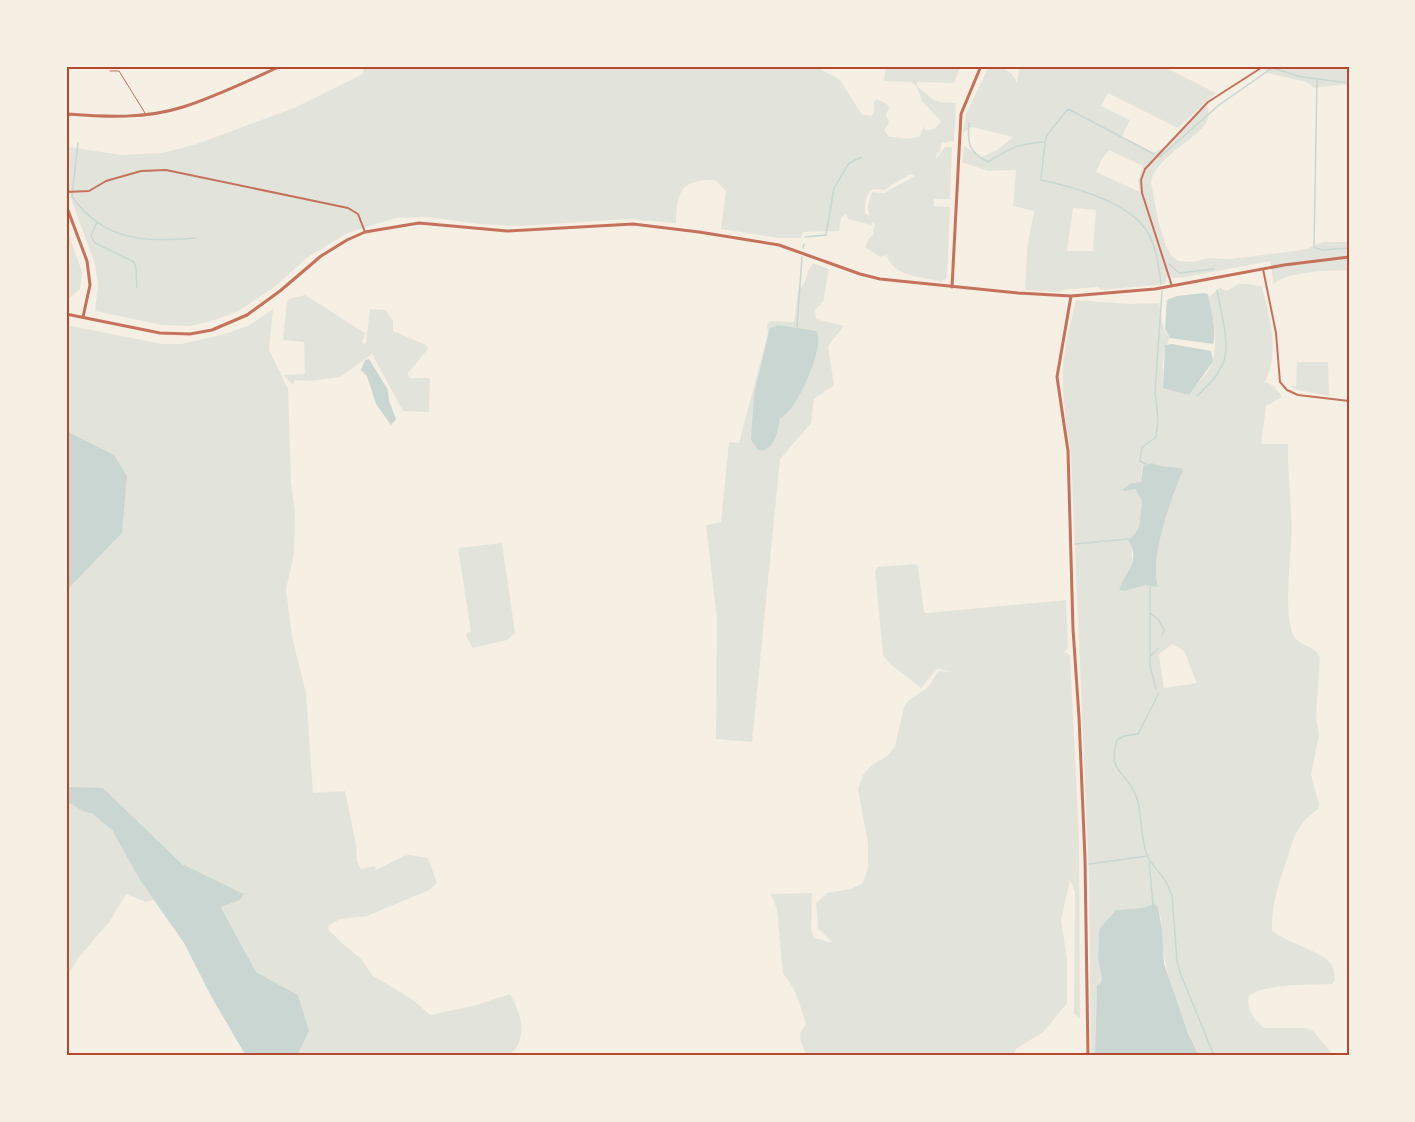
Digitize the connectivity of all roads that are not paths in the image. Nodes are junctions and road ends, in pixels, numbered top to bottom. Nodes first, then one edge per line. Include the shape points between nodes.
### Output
1 (281, 66) edge
2 (981, 66) edge
3 (1264, 66) edge
4 (110, 71) dead end
5 (146, 114) junction
6 (66, 130) edge
7 (66, 192) edge
8 (66, 205) edge
9 (365, 232) junction
10 (1349, 257) edge
11 (1263, 269) junction
12 (1172, 286) junction
13 (952, 287) junction
14 (1071, 296) junction
15 (66, 314) edge
16 (83, 317) junction
17 (1349, 401) edge
18 (1088, 1056) edge

1 - 5 street via 183,107
2 - 13 street via 961,114
3 - 12 street via 1208,102 1145,169 1142,193
4 - 5 lane via 119,71
5 - 6 street via 68,114
7 - 9 street via 89,191 106,181 141,171 166,170 348,208 358,214
8 - 16 street via 87,261 90,285
9 - 13 street via 419,222 507,231 633,224 778,244 870,276
9 - 16 street via 321,255 248,315 212,330 175,334 145,331
10 - 11 street
11 - 12 street
11 - 17 street via 1276,333 1280,382 1298,395
12 - 14 street
13 - 14 street
14 - 18 street via 1057,377 1068,452
15 - 16 street

